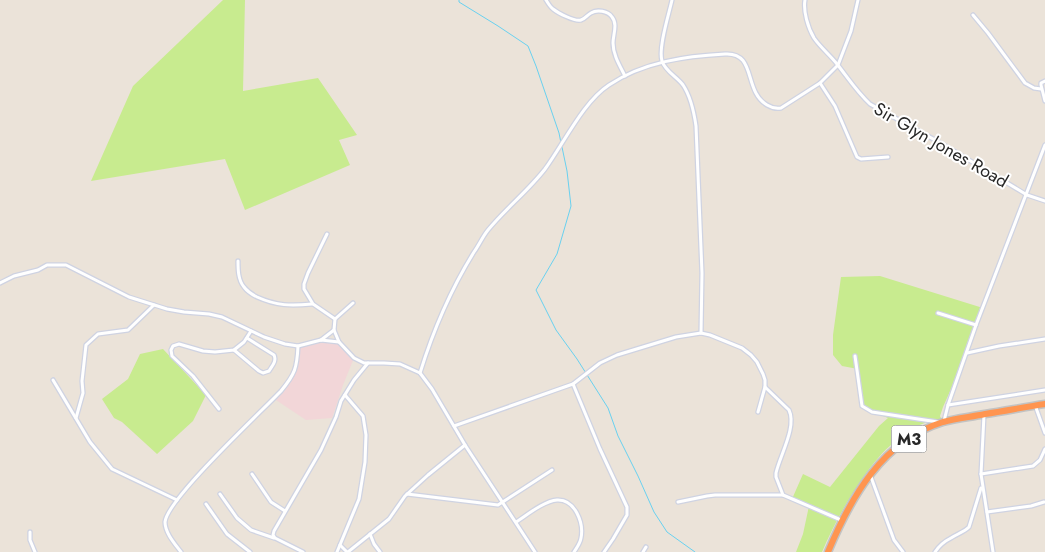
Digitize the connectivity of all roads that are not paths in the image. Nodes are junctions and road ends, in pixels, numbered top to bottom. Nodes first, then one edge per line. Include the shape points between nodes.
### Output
1 (546, 0) edge
2 (672, 0) edge
3 (805, 0) edge
4 (858, 0) edge
5 (973, 15) dead end
6 (662, 62) junction
7 (838, 65) junction
8 (625, 76) junction
9 (1045, 81) edge
10 (820, 83) junction
11 (1041, 89) junction
12 (1045, 100) edge
13 (1045, 145) edge
14 (888, 157) dead end
15 (1027, 195) junction
16 (1045, 201) edge
17 (326, 234) dead end
18 (238, 260) dead end
19 (0, 283) edge
20 (353, 303) dead end
21 (313, 304) junction
22 (154, 305) junction
23 (938, 313) dead end
24 (335, 319) junction
25 (976, 326) junction
26 (334, 330) junction
27 (251, 331) junction
28 (701, 333) junction
29 (247, 338) junction
30 (1045, 339) edge
31 (320, 340) junction
32 (339, 342) junction
33 (298, 346) junction
34 (234, 350) junction
35 (967, 353) junction
36 (855, 356) dead end
37 (368, 363) junction
38 (420, 373) junction
39 (53, 380) dead end
40 (573, 384) junction
41 (764, 387) junction
42 (1045, 390) edge
43 (345, 395) junction
44 (1045, 404) edge
45 (948, 405) junction
46 (1035, 405) junction
47 (219, 409) dead end
48 (758, 412) dead end
49 (984, 414) junction
50 (76, 419) junction
51 (943, 422) junction
52 (454, 426) junction
53 (1045, 433) edge
54 (465, 445) junction
55 (1045, 449) edge
56 (552, 470) dead end
57 (252, 474) dead end
58 (870, 474) junction
59 (981, 474) junction
60 (982, 486) junction
61 (220, 494) dead end
62 (407, 494) junction
63 (783, 495) junction
64 (178, 500) junction
65 (503, 502) junction
66 (678, 502) dead end
67 (1044, 502) dead end
68 (206, 504) dead end
69 (285, 511) junction
70 (986, 512) junction
71 (843, 521) junction
72 (516, 522) junction
73 (30, 532) dead end
74 (370, 534) junction
75 (275, 538) junction
76 (340, 545) junction
77 (646, 547) dead end
78 (35, 552) edge
79 (181, 552) edge
80 (250, 552) edge
81 (302, 552) edge
82 (337, 552) edge
83 (348, 552) edge
84 (380, 552) edge
85 (535, 552) edge
86 (574, 552) edge
87 (604, 552) edge
88 (643, 552) edge
89 (828, 552) edge
90 (903, 552) edge
91 (935, 552) edge
92 (993, 552) edge

1 - 8 street via 553,9 574,20 582,20 595,11 612,16 615,55
2 - 6 street via 664,32
3 - 7 street, Sir Glyn Jones Road via 808,23 814,37
4 - 7 street
5 - 11 street via 1025,83
6 - 8 street
6 - 10 street via 736,55 745,62 759,97 778,109
6 - 28 street via 688,94 696,126
7 - 10 street
7 - 15 street, Sir Glyn Jones Road via 870,104
8 - 38 street via 608,85 597,96 544,170 488,230 461,274 429,344
9 - 11 street
10 - 14 street via 835,106 857,157
11 - 12 street
13 - 15 street
15 - 16 street, Sir Glyn Jones Road
15 - 25 street
17 - 21 street via 304,284
18 - 21 street via 243,287 253,295 282,305
19 - 22 street via 47,265 66,265 129,297
20 - 24 street
21 - 24 street
22 - 27 street via 222,317
22 - 50 street via 128,330 98,334 86,345 83,393
23 - 25 street
24 - 26 street
25 - 35 street
26 - 31 street
26 - 32 street
27 - 29 street
27 - 33 street
28 - 40 street via 617,355 600,363
28 - 41 street via 720,338 751,355 763,374
29 - 34 street
29 - 34 street via 274,355 276,358 269,371 259,371
30 - 35 street
31 - 32 street
31 - 33 street
32 - 37 street via 354,358
33 - 64 street via 297,365 285,387
34 - 47 street via 203,351 179,344 171,350 172,356
35 - 45 street
36 - 51 street via 862,406 872,412
37 - 38 street via 400,364
37 - 43 street
38 - 52 street
39 - 50 street
40 - 52 street
40 - 87 street via 627,507 627,515
41 - 48 street
41 - 63 street via 791,413 791,427 776,473
42 - 45 street
43 - 69 street via 320,450
43 - 76 street via 362,416 366,435 359,499
44 - 46 highway, M3
45 - 51 street
46 - 49 highway, M3
46 - 53 street
49 - 51 highway, M3
49 - 59 street
50 - 64 street via 112,469
51 - 58 highway, M3 via 906,441
52 - 54 street
54 - 62 street
54 - 65 street
55 - 59 street via 1033,466
56 - 65 street
57 - 69 street via 271,502
58 - 71 highway, M3
58 - 90 street via 894,540
59 - 60 street
60 - 70 street
60 - 91 street via 970,527 944,542
61 - 75 street via 237,518 251,530
62 - 65 street via 494,505
62 - 74 street via 389,519
63 - 66 street via 707,496
63 - 71 street
64 - 79 street via 166,518 166,528
65 - 72 street
67 - 70 street
68 - 80 street via 227,534
69 - 75 street via 274,531
70 - 92 street
71 - 89 highway, M3
72 - 85 street
72 - 86 street via 548,502 568,502 581,522 579,545
73 - 78 street
74 - 83 street
74 - 84 street
75 - 81 street
76 - 82 street
76 - 83 street
77 - 88 street

